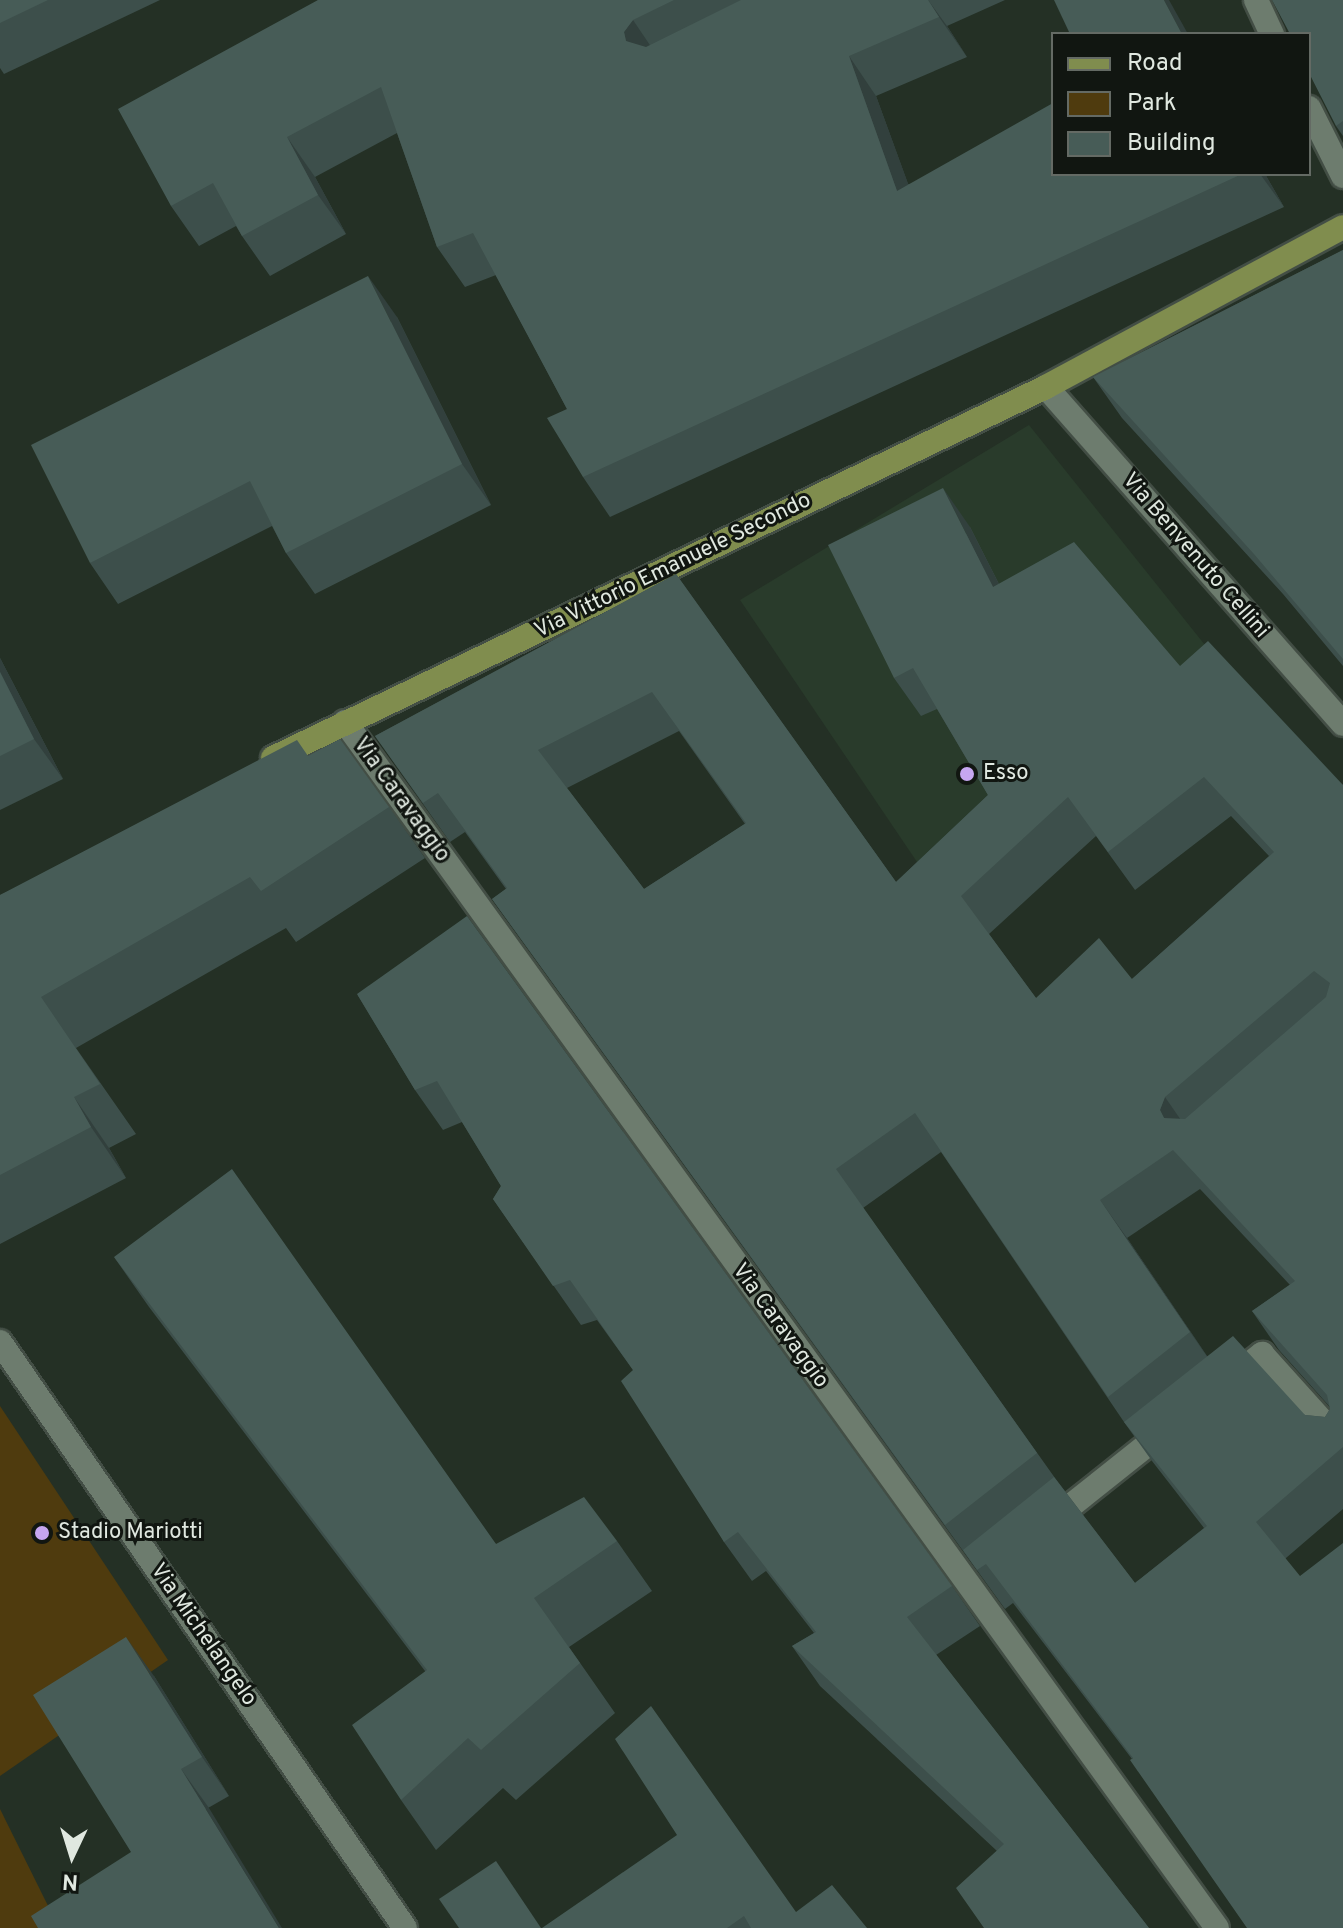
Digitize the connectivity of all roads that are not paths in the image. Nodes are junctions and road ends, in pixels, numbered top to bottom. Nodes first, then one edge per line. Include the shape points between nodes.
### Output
1 (1256, 0) edge
2 (1271, 32) edge
3 (1311, 112) edge
4 (1343, 176) edge
5 (1343, 227) edge
6 (1046, 387) junction
7 (345, 722) junction
8 (1343, 724) edge
9 (247, 772) edge
10 (0, 1342) edge
11 (1213, 1393) edge
12 (1189, 1412) edge
13 (1343, 1444) edge
14 (1029, 1538) edge
15 (993, 1567) edge
16 (968, 1587) junction
17 (405, 1928) edge
18 (1217, 1928) edge

1 - 2 street
3 - 4 street
5 - 6 main road, Via Vittorio Emanuele Secondo
6 - 7 main road, Via Vittorio Emanuele Secondo
6 - 8 street, Via Benvenuto Cellini
7 - 9 main road, Via Vittorio Emanuele Secondo
7 - 16 street, Via Caravaggio
10 - 17 street, Via Michelangelo
11 - 13 street via 1262,1354
12 - 14 street
15 - 16 street
16 - 18 street, Via Caravaggio

